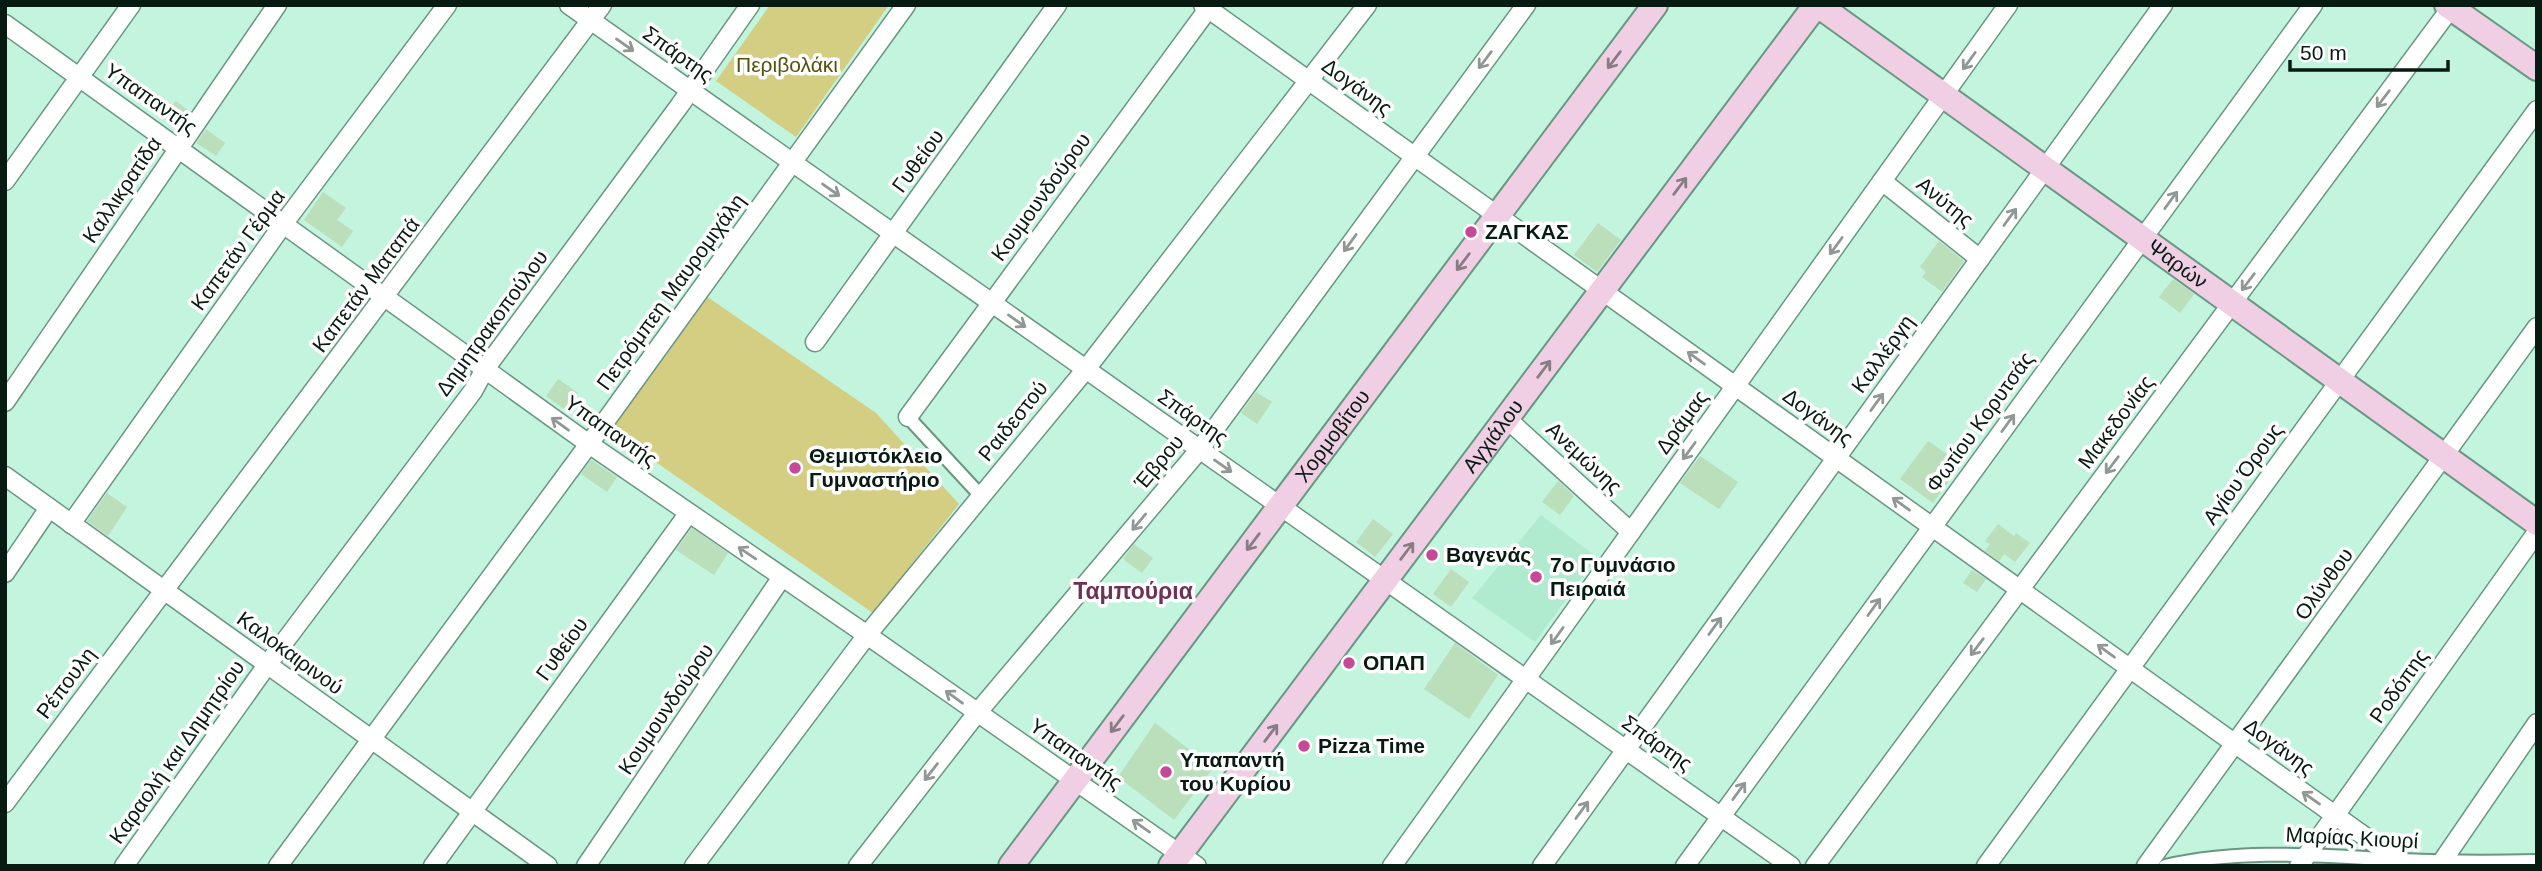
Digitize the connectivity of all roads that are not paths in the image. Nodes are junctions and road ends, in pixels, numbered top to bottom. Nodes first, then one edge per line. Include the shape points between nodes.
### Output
1 (131, 5) edge
2 (277, 5) edge
3 (447, 5) edge
4 (569, 5) edge
5 (602, 5) edge
6 (750, 5) edge
7 (906, 5) edge
8 (1057, 5) edge
9 (1367, 5) edge
10 (1526, 5) edge
11 (1655, 5) edge
12 (1817, 5) edge
13 (2008, 5) edge
14 (2162, 5) edge
15 (2312, 5) edge
16 (1207, 6) edge
17 (2451, 6) edge
18 (592, 21) junction
19 (5, 24) edge
20 (2537, 68) edge
21 (80, 77) junction
22 (1308, 80) junction
23 (690, 91) junction
24 (1943, 96) junction
25 (2537, 110) edge
26 (179, 147) junction
27 (1414, 156) junction
28 (792, 163) junction
29 (2045, 169) junction
30 (5, 181) edge
31 (1882, 181) junction
32 (1497, 216) junction
33 (284, 223) junction
34 (894, 234) junction
35 (2142, 239) junction
36 (1980, 259) junction
37 (1602, 290) junction
38 (385, 298) junction
39 (991, 303) junction
40 (2232, 304) junction
41 (2537, 327) edge
42 (815, 342) dead end
43 (485, 369) junction
44 (1086, 369) junction
45 (2340, 381) junction
46 (1736, 386) junction
47 (5, 402) edge
48 (908, 417) joint
49 (1506, 418) junction
50 (589, 444) junction
51 (1200, 449) junction
52 (2444, 456) junction
53 (1836, 458) junction
54 (5, 476) edge
55 (981, 496) junction
56 (1280, 506) junction
57 (49, 508) junction
58 (688, 514) junction
59 (2537, 523) edge
60 (71, 524) junction
61 (1932, 527) junction
62 (1631, 532) junction
63 (2537, 532) edge
64 (5, 573) edge
65 (782, 578) junction
66 (1385, 580) junction
67 (2020, 589) junction
68 (163, 590) junction
69 (867, 635) junction
70 (267, 665) junction
71 (2130, 668) junction
72 (1526, 679) junction
73 (977, 713) junction
74 (2537, 723) edge
75 (372, 740) junction
76 (2236, 744) junction
77 (1626, 749) junction
78 (1074, 782) junction
79 (5, 803) edge
80 (472, 812) junction
81 (2336, 815) junction
82 (1721, 816) junction
83 (2303, 860) edge
84 (2537, 861) edge
85 (536, 862) edge
86 (1183, 862) edge
87 (2402, 863) edge
88 (2440, 864) edge
89 (124, 866) edge
90 (278, 866) edge
91 (433, 866) edge
92 (586, 866) edge
93 (694, 866) edge
94 (858, 866) edge
95 (1011, 866) edge
96 (1392, 866) edge
97 (1542, 866) edge
98 (1685, 866) edge
99 (1791, 866) edge
100 (1815, 866) edge
101 (1986, 866) edge
102 (2146, 866) edge
103 (2165, 866) edge

1 - 21 street
2 - 26 street, Καλλικρατίδα
3 - 33 street, Καπετάν Γέρμα
4 - 18 street, Σπάρτης
5 - 18 street, Καπετάν Ματαπά
6 - 23 street, Δημητρακοπούλου
7 - 28 street, Πετρόμπεη Μαυρομιχάλη
8 - 34 street, Γυθείου
9 - 22 street, Ραιδεστού
10 -> 27 street, Έβρου
11 -> 32 main road, Χορμοβίτου
12 - 24 main road, Ψαρών
37 -> 12 main road, Αγχιάλου
13 -> 24 street, Δράμας
14 - 29 street, Καλλέργη
35 -> 15 street, Φωτίου Κορυτσάς
16 - 22 street, Δογάνης
16 - 39 street, Κουμουνδούρου
17 - 20 main road
17 -> 40 street, Μακεδονίας
18 -> 23 street, Σπάρτης
18 - 38 street, Καπετάν Ματαπά
19 - 21 street, Υπαπαντής
21 - 26 street, Υπαπαντής
21 - 30 street
22 - 27 street, Δογάνης
22 - 44 street, Ραιδεστού
23 - 28 street, Σπάρτης
23 - 43 street, Δημητρακοπούλου
24 - 29 main road, Ψαρών
24 - 31 street, Δράμας
25 - 45 street, Αγίου Όρους
26 - 33 street, Υπαπαντής
26 - 47 street, Καλλικρατίδα
27 - 32 street, Δογάνης
27 -> 51 street, Έβρου
28 -> 34 street, Σπάρτης
28 - 50 street, Πετρόμπεη Μαυρομιχάλη
29 - 35 main road, Ψαρών
36 -> 29 street, Καλλέργη
31 - 36 street, Ανύτης
31 -> 46 street, Δράμας
32 - 37 street, Δογάνης
32 -> 56 main road, Χορμοβίτου
33 - 38 street, Υπαπαντής
33 - 60 street, Καπετάν Γέρμα
34 - 39 street, Σπάρτης
34 - 42 street, Γυθείου
35 - 40 main road, Ψαρών
61 -> 35 street, Φωτίου Κορυτσάς
53 -> 36 street, Καλλέργη
46 -> 37 street, Δογάνης
49 -> 37 main road, Αγχιάλου
38 - 43 street, Υπαπαντής
38 - 68 street, Καπετάν Ματαπά
39 -> 44 street, Σπάρτης
39 - 48 street, Κουμουνδούρου
40 - 45 main road, Ψαρών
40 -> 67 street, Μακεδονίας
41 - 52 street, Ολύνθου
50 -> 43 street, Υπαπαντής
43 - 70 street, Δημητρακοπούλου
44 - 51 street, Σπάρτης
44 - 55 street, Ραιδεστού
45 - 52 main road, Ψαρών
45 - 71 street, Αγίου Όρους
46 - 53 street, Δογάνης
46 -> 62 street, Δράμας
48 - 55 street
49 - 62 street, Ανεμώνης
66 -> 49 main road, Αγχιάλου
50 - 58 street, Υπαπαντής
50 - 75 street, Πετρόμπεη Μαυρομιχάλη
51 -> 56 street, Σπάρτης
51 -> 73 street, Έβρου
52 - 59 main road, Ψαρών
52 - 76 street, Ολύνθου
61 -> 53 street, Δογάνης
77 -> 53 street, Καλλέργη
54 - 57 street, Καλοκαιρινού
55 - 69 street, Ραιδεστού
56 - 66 street, Σπάρτης
56 -> 78 main road, Χορμοβίτου
57 - 60 street, Καλοκαιρινού
57 - 64 street
65 -> 58 street, Υπαπαντής
58 - 80 street, Γυθείου
60 - 68 street, Καλοκαιρινού
61 - 67 street, Δογάνης
82 -> 61 street, Φωτίου Κορυτσάς
62 -> 72 street, Δράμας
63 - 81 street, Ροδόπης
65 - 69 street, Υπαπαντής
65 - 92 street, Κουμουνδούρου
66 - 72 street, Σπάρτης
86 -> 66 main road, Αγχιάλου
71 -> 67 street, Δογάνης
67 -> 100 street, Μακεδονίας
68 - 70 street, Καλοκαιρινού
68 - 79 street, Ρέπουλη
73 -> 69 street, Υπαπαντής
69 - 93 street, Ραιδεστού
70 - 75 street, Καλοκαιρινού
70 - 89 street, Καραολή και Δημητρίου
71 - 76 street, Δογάνης
71 - 101 street, Αγίου Όρους
72 - 77 street, Σπάρτης
72 - 96 street, Δράμας
73 - 78 street, Υπαπαντής
73 -> 94 street, Έβρου
74 - 88 street
75 - 80 street, Καλοκαιρινού
75 - 90 street, Πετρόμπεη Μαυρομιχάλη
81 -> 76 street, Δογάνης
76 - 102 street, Ολύνθου
77 - 82 street, Σπάρτης
97 -> 77 street, Καλλέργη
86 -> 78 street, Υπαπαντής
78 - 95 main road, Χορμοβίτου
80 - 85 street, Καλοκαιρινού
80 - 91 street, Γυθείου
81 - 83 street, Ροδόπης
81 - 87 street, Δογάνης
82 - 98 street, Φωτίου Κορυτσάς
82 - 99 street, Σπάρτης
83 - 87 street, Μαρίας Κιουρί
83 - 103 street, Μαρίας Κιουρί via 2251,854
84 - 88 street, Μαρίας Κιουρί
87 - 88 street, Μαρίας Κιουρί

